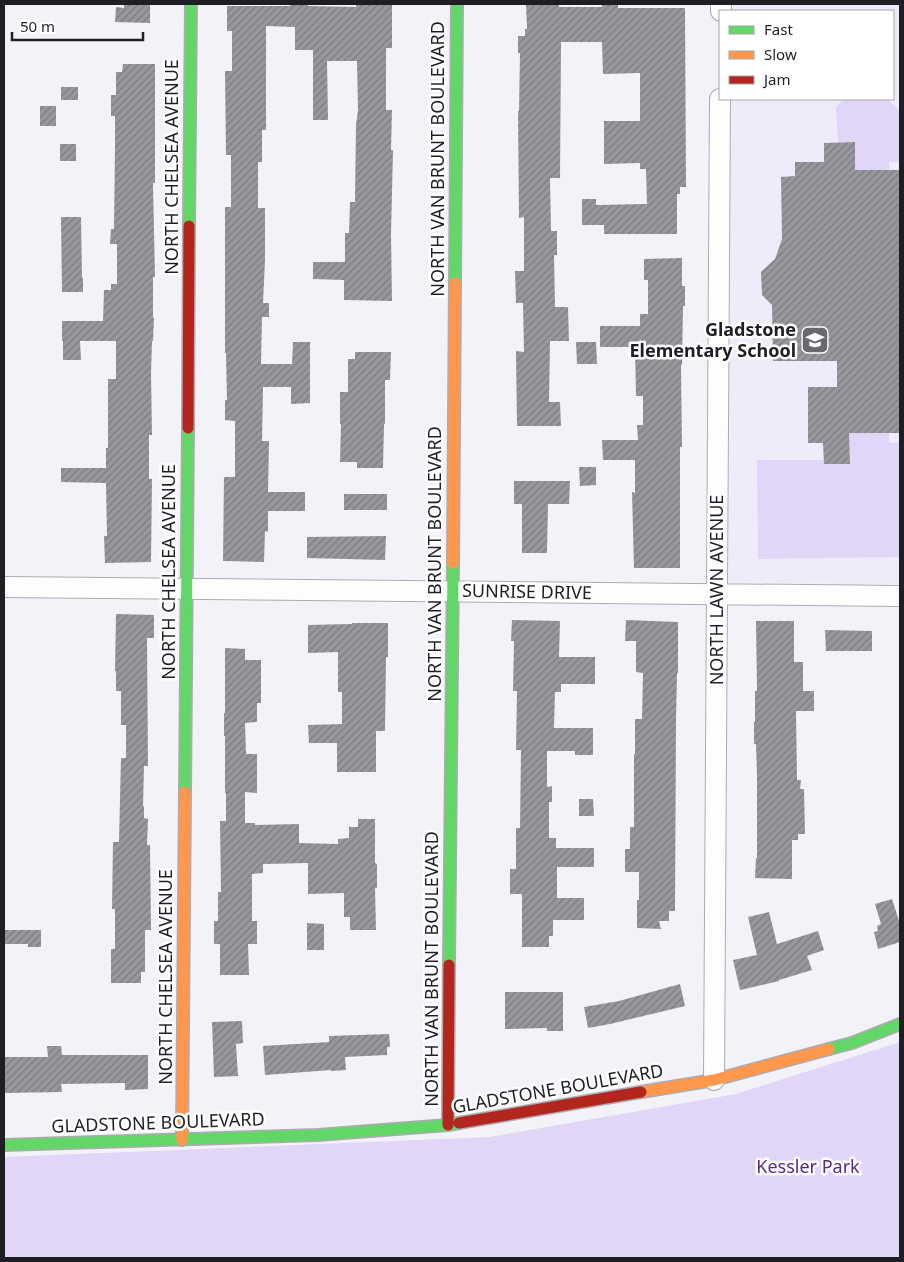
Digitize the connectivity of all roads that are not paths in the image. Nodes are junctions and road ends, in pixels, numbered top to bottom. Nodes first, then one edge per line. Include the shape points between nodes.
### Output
1 (191, 4) edge
2 (457, 4) edge
3 (720, 100) edge
4 (4, 587) edge
5 (187, 588) junction
6 (452, 591) junction
7 (717, 594) junction
8 (900, 596) edge
9 (900, 1024) edge
10 (714, 1080) junction
11 (448, 1125) junction
12 (182, 1140) junction
13 (4, 1145) edge

1 - 5 street, NORTH CHELSEA AVENUE
2 - 6 street, NORTH VAN BRUNT BOULEVARD
3 - 7 street, NORTH LAWN AVENUE
4 - 5 street, SUNRISE DRIVE
5 - 6 street, SUNRISE DRIVE
5 - 12 street, NORTH CHELSEA AVENUE
6 - 7 street, SUNRISE DRIVE
6 - 11 street, NORTH VAN BRUNT BOULEVARD
7 - 8 street, SUNRISE DRIVE
7 - 10 street, NORTH LAWN AVENUE
9 - 10 street, GLADSTONE BOULEVARD via 852,1043
10 - 11 street, GLADSTONE BOULEVARD
11 - 12 street, GLADSTONE BOULEVARD
12 - 13 street, GLADSTONE BOULEVARD

